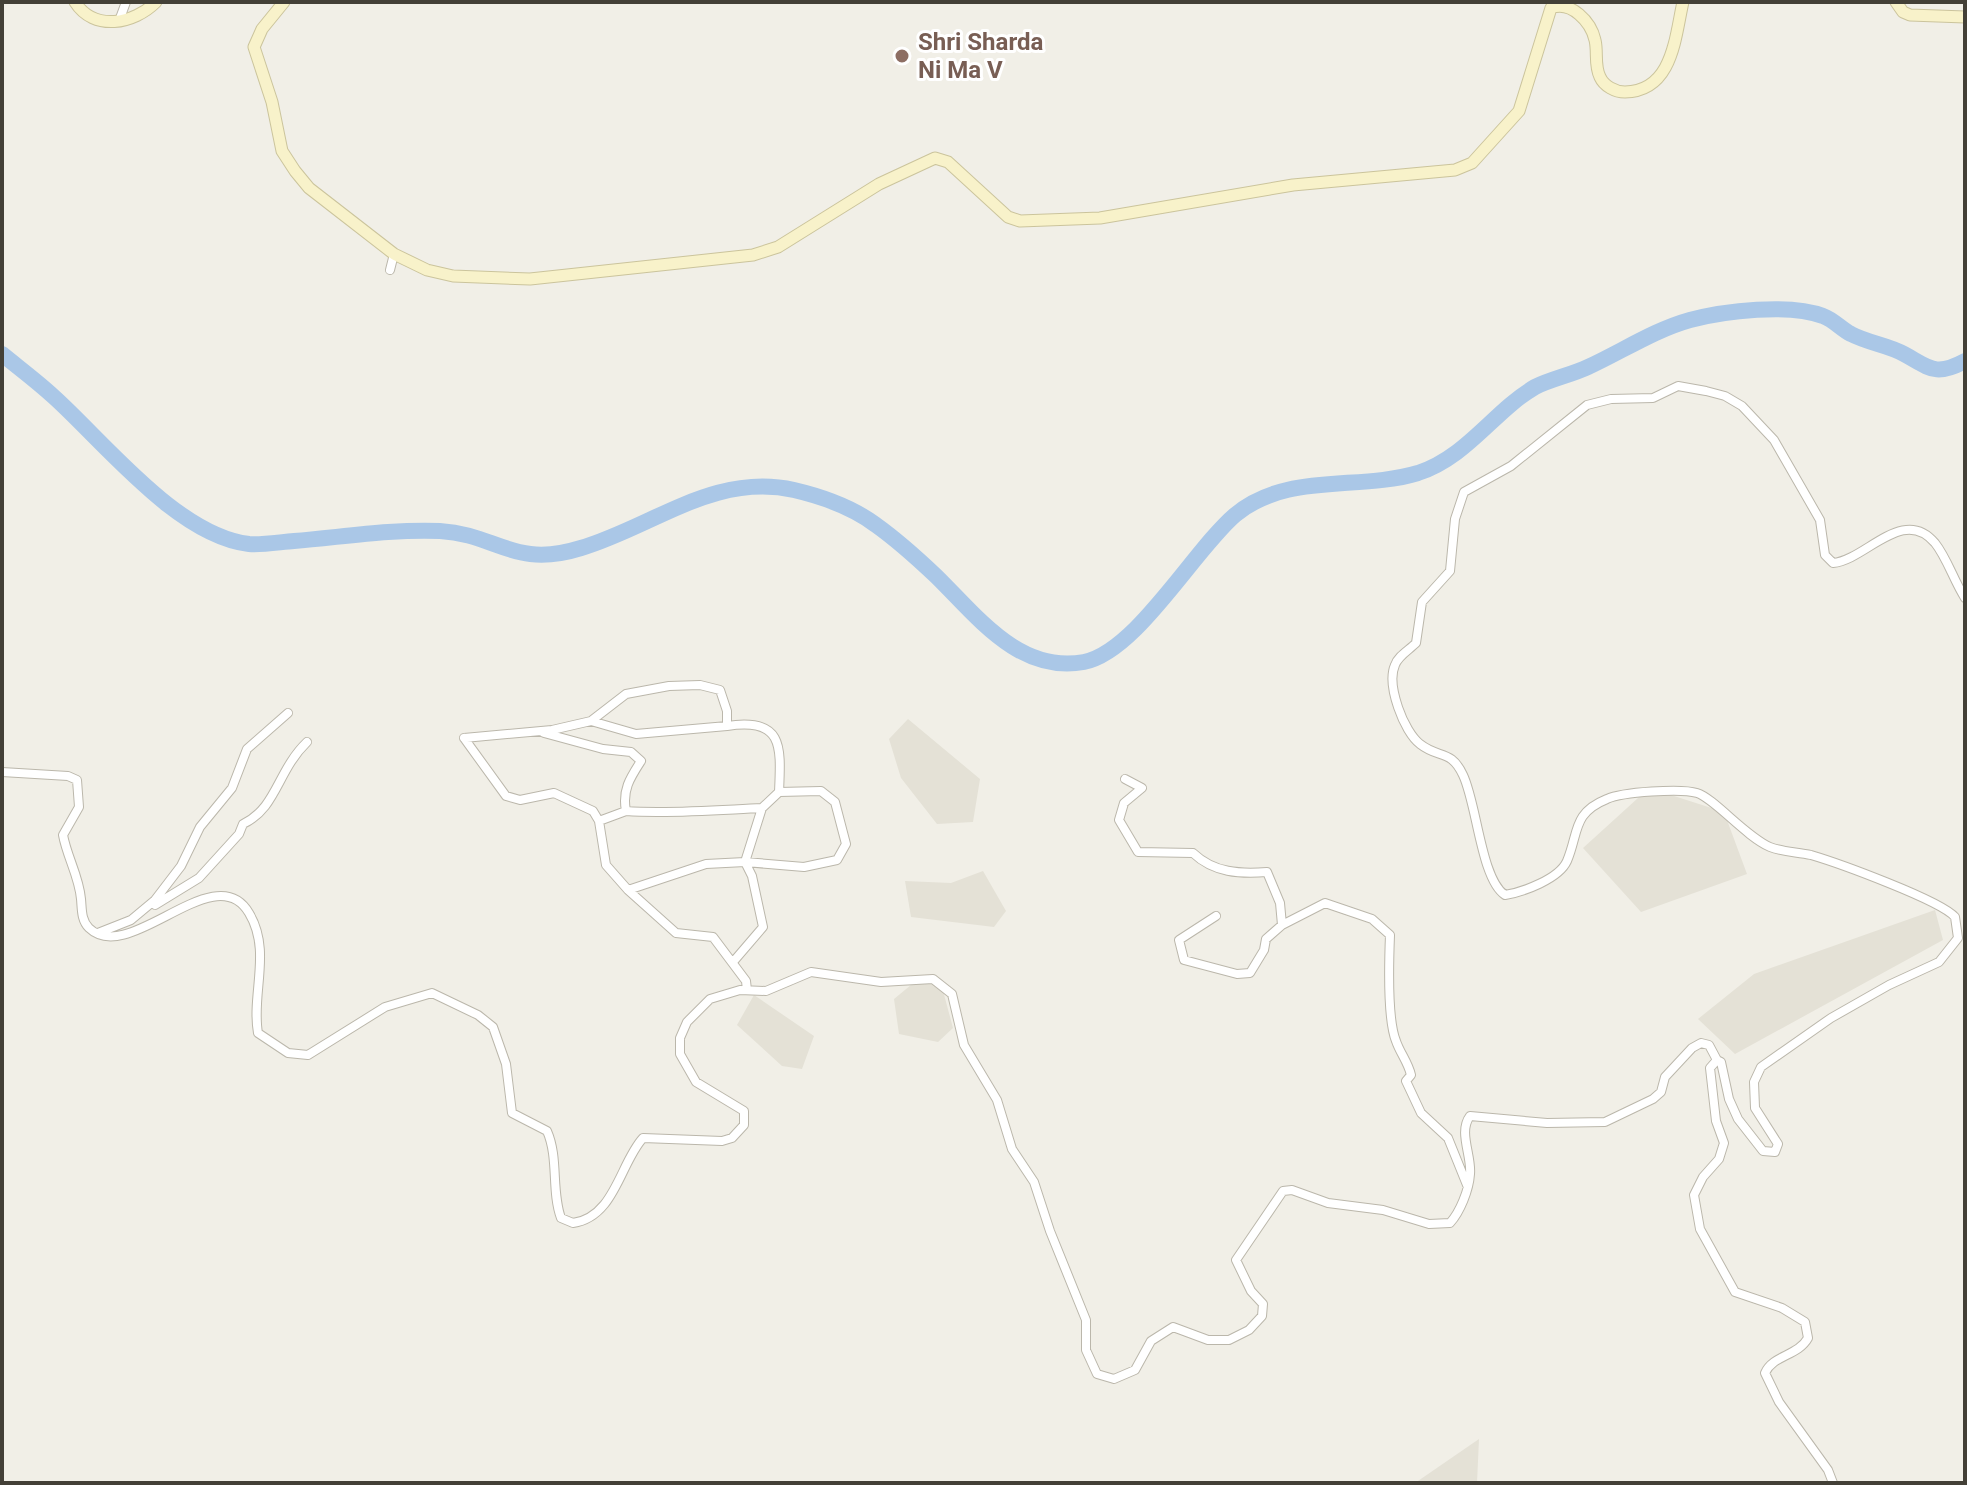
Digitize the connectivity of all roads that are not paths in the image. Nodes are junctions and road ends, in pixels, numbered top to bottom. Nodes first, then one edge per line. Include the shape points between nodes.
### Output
1 (75, 2) edge
2 (126, 2) edge
3 (156, 2) edge
4 (284, 2) edge
5 (1683, 2) edge
6 (1896, 2) edge
7 (1965, 17) edge
8 (119, 21) junction
9 (394, 254) junction
10 (390, 270) dead end
11 (1965, 598) edge
12 (288, 713) dead end
13 (591, 721) junction
14 (727, 726) junction
15 (535, 731) junction
16 (307, 742) dead end
17 (2, 772) edge
18 (1125, 779) dead end
19 (779, 792) junction
20 (762, 808) junction
21 (626, 811) junction
22 (599, 821) junction
23 (745, 862) junction
24 (628, 890) junction
25 (1216, 916) dead end
26 (131, 920) junction
27 (1282, 925) junction
28 (97, 933) junction
29 (733, 962) junction
30 (747, 990) junction
31 (1717, 1060) junction
32 (1467, 1185) junction
33 (1833, 1483) edge

1 - 8 main road via 94,20
2 - 8 street
3 - 8 main road
4 - 9 main road via 254,47 282,151 309,188
5 - 9 main road via 1668,67 1652,83 1624,92 1600,77 1595,40 1582,15 1556,5 1546,20 1519,111 1472,163 1455,170 1293,185 1100,218 1020,221 1008,217 948,162 935,158 879,184 778,247 735,259 484,279 427,270
6 - 7 main road via 1910,15
9 - 10 street
11 - 31 street via 1937,545 1913,530 1888,534 1846,561 1828,560 1820,520 1785,455 1742,406 1706,391 1678,386 1653,398 1587,405 1511,466 1464,492 1455,519 1450,571 1422,602 1416,643 1396,661 1394,685 1412,737 1450,755 1463,774 1475,802 1489,873 1499,891 1512,894 1558,874 1582,815 1594,805 1619,795 1691,792 1707,798 1732,823 1772,848 1816,857 1937,902 1959,924 1958,938 1939,962 1831,1018 1761,1067 1754,1082 1755,1108 1778,1144 1775,1152 1763,1151 1738,1119
12 - 26 street via 247,749 232,788 200,827 181,866 155,900
13 - 14 street via 636,734
13 - 14 street via 626,694 700,685 720,690
13 - 15 street
14 - 19 street via 750,722 774,736 781,747
15 - 21 street via 631,752 641,761 629,779
15 - 22 street via 464,738 506,796 520,800 554,793 576,800
16 - 26 street via 280,776 260,816 243,824 199,878
17 - 28 street via 77,780 79,807 63,835 78,878 82,915
18 - 27 street via 1142,788 1124,803 1119,820 1138,852 1193,853 1206,866 1241,874 1267,872 1280,903
19 - 20 street
19 - 23 street via 821,791 835,802 846,844 837,860 804,867
20 - 21 street
20 - 23 street
21 - 22 street
22 - 24 street via 606,865
23 - 24 street via 706,864
23 - 29 street via 763,927
24 - 29 street via 676,933 713,937
25 - 27 street via 1179,940 1184,960 1237,974 1250,973 1266,939
26 - 28 street
27 - 32 street via 1325,903 1372,919 1390,935 1390,1015 1411,1075 1406,1081 1421,1113 1448,1138
28 - 30 street via 126,936 205,899 236,900 249,912 258,933 258,1033 295,1055 308,1055 385,1007 424,993 478,1015 498,1035 512,1113 549,1136 558,1210 561,1218 573,1223 586,1219 611,1194 643,1138 701,1142 739,1134 744,1111 696,1082 683,1064 679,1046 698,1008 718,995
29 - 30 street
30 - 32 street via 766,991 811,972 881,982 924,978 947,987 964,1045 997,1100 1012,1149 1034,1182 1086,1320 1089,1360 1102,1376 1122,1378 1135,1370 1151,1341 1173,1327 1217,1341 1249,1330 1264,1308 1236,1260 1283,1191 1442,1225 1455,1217
31 - 32 street via 1709,1045 1692,1048 1665,1077 1661,1092 1605,1122 1470,1116 1464,1126 1471,1176
31 - 33 street via 1710,1068 1712,1092 1724,1143 1719,1159 1697,1186 1696,1217 1735,1292 1805,1322 1808,1338 1803,1347 1768,1367 1767,1381

